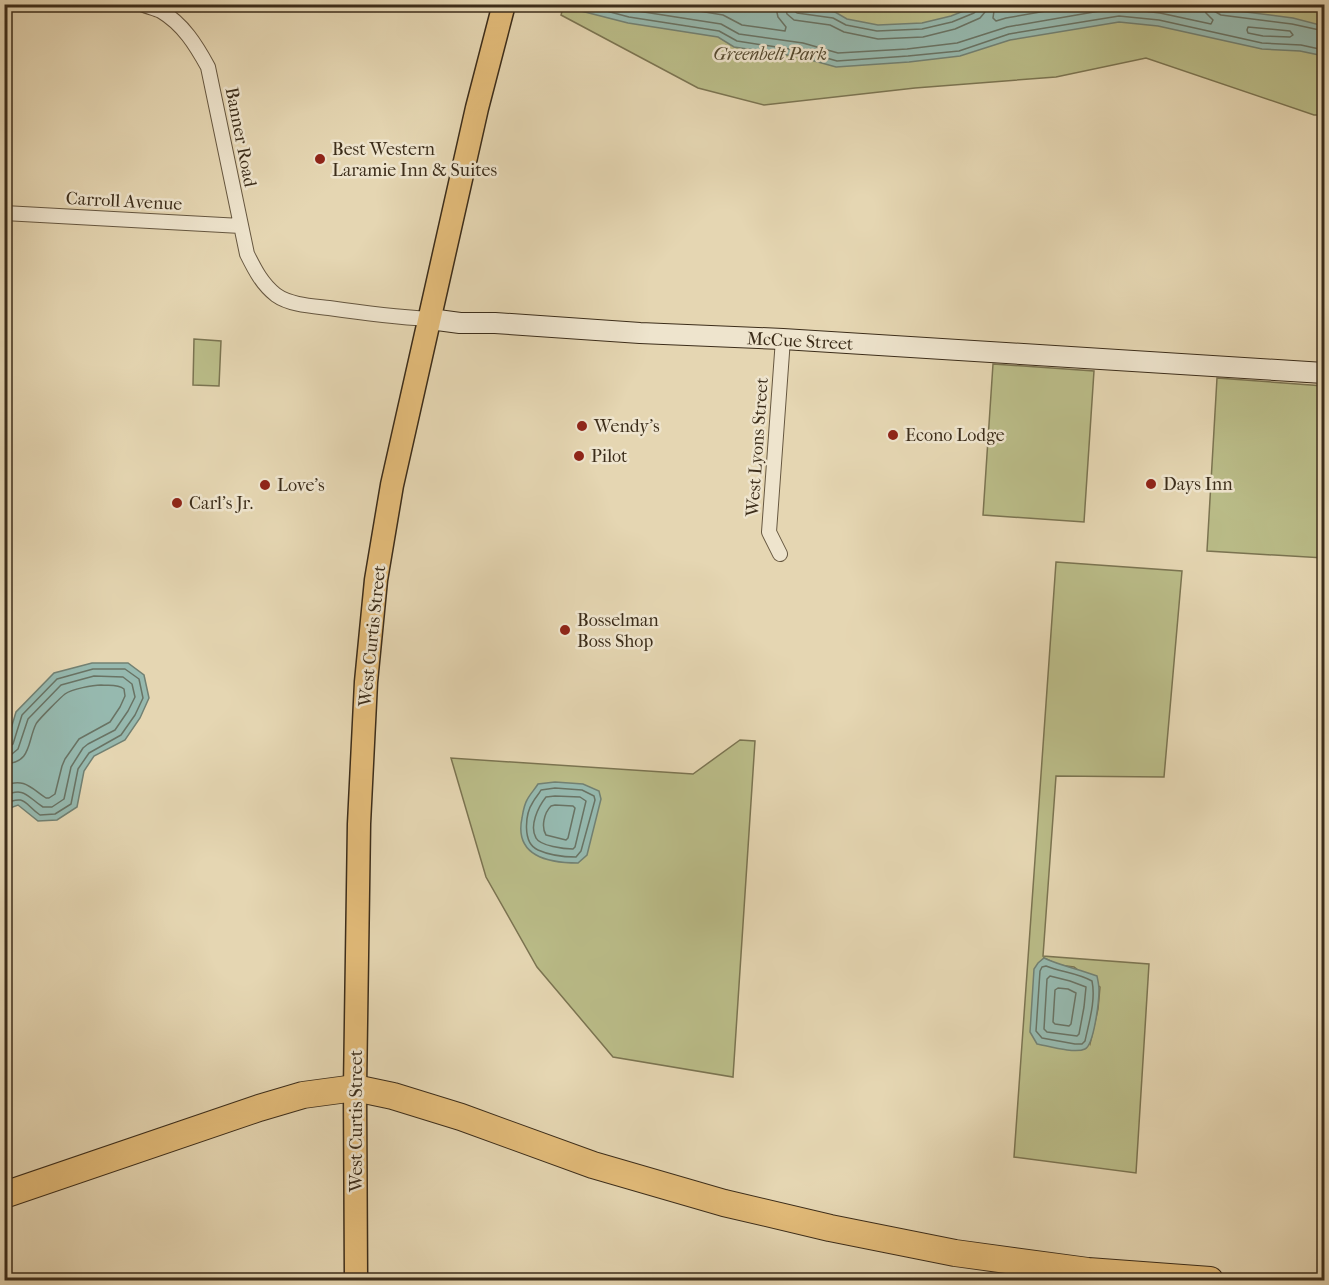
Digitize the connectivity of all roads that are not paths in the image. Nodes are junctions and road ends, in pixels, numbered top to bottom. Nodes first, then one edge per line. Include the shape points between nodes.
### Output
1 (142, 4) edge
2 (504, 4) edge
3 (4, 213) edge
4 (241, 226) junction
5 (278, 296) joint
6 (430, 319) junction
7 (783, 339) junction
8 (1324, 373) edge
9 (780, 554) dead end
10 (355, 1088) junction
11 (4, 1195) edge
12 (356, 1281) edge
13 (1210, 1281) edge

1 - 4 street, Banner Road via 161,11 179,25 208,67
2 - 6 main road, West Curtis Street
3 - 4 street, Carroll Avenue
4 - 5 street, Banner Road via 255,270
5 - 6 street, McCue Street via 321,307
6 - 7 main road, McCue Street
6 - 10 main road, West Curtis Street via 392,485 376,580 366,682 359,824
7 - 8 main road, McCue Street
7 - 9 street, West Lyons Street via 769,532
10 - 11 highway via 303,1095 259,1108
10 - 12 main road, West Curtis Street
10 - 13 highway via 461,1117 593,1165 724,1203 830,1228 955,1253

